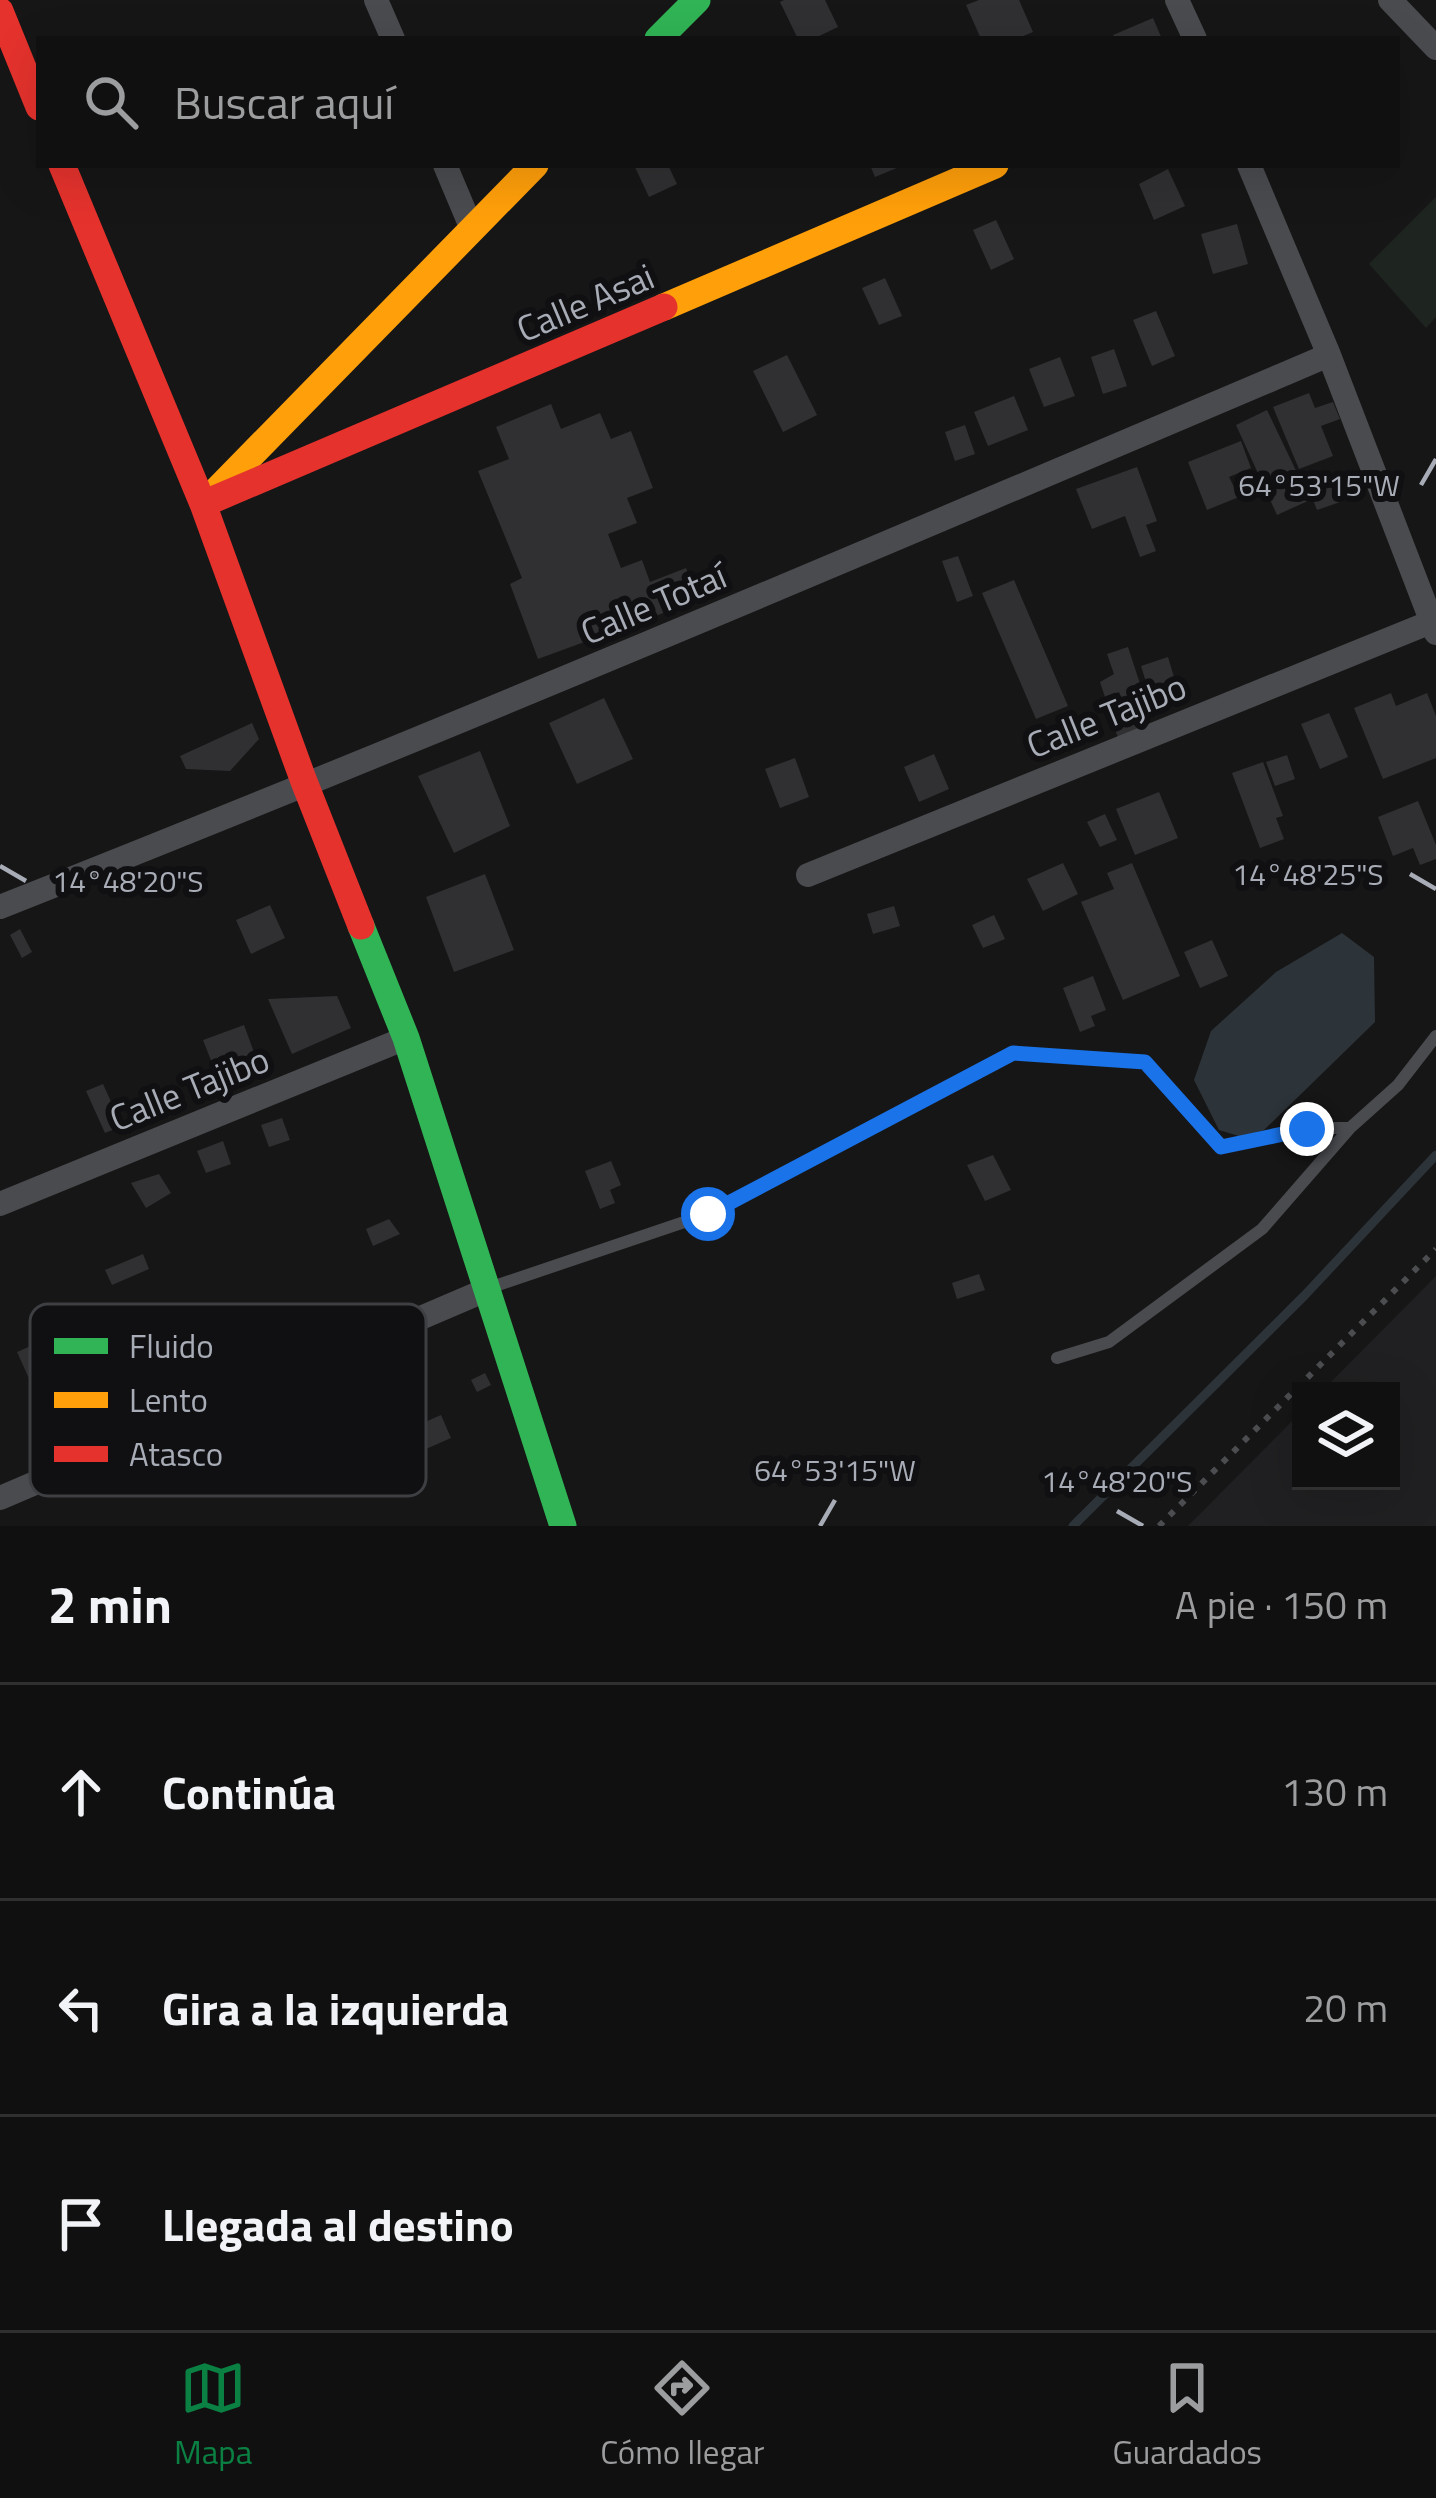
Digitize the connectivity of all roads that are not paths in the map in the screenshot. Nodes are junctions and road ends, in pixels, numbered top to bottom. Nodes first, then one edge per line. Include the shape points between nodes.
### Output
1 (376, 0) edge
2 (697, 0) edge
3 (1177, 0) edge
4 (1390, 0) edge
5 (0, 11) edge
6 (392, 36) edge
7 (661, 36) edge
8 (1194, 36) edge
9 (1436, 48) edge
10 (36, 100) edge
11 (63, 168) edge
12 (447, 168) edge
13 (532, 168) edge
14 (988, 168) edge
15 (1250, 168) edge
16 (472, 229) junction
17 (1329, 355) junction
18 (203, 504) junction
19 (1433, 628) edge
20 (306, 786) junction
21 (808, 875) dead end
22 (0, 907) edge
23 (1436, 1036) edge
24 (406, 1038) junction
25 (1350, 1128) junction
26 (0, 1204) edge
27 (486, 1290) junction
28 (426, 1316) edge
29 (1057, 1358) dead end
30 (30, 1485) edge
31 (0, 1498) edge
32 (563, 1526) edge

1 - 6 street
2 - 7 street
3 - 8 street
4 - 9 street
5 - 10 street
11 - 18 street
12 - 16 street
13 - 16 street
14 - 18 street, Calle Asai
15 - 17 street
16 - 18 street
17 - 19 street
17 - 20 street, Calle Totaí
18 - 20 street
19 - 21 street, Calle Tajibo
20 - 22 street, Calle Totaí
20 - 24 street
23 - 25 lane
24 - 26 street, Calle Tajibo
24 - 27 street
25 - 27 lane via 1221,1147 1145,1062 1013,1053 708,1214
25 - 29 lane via 1262,1229 1109,1342
27 - 28 street
27 - 32 street
30 - 31 street

